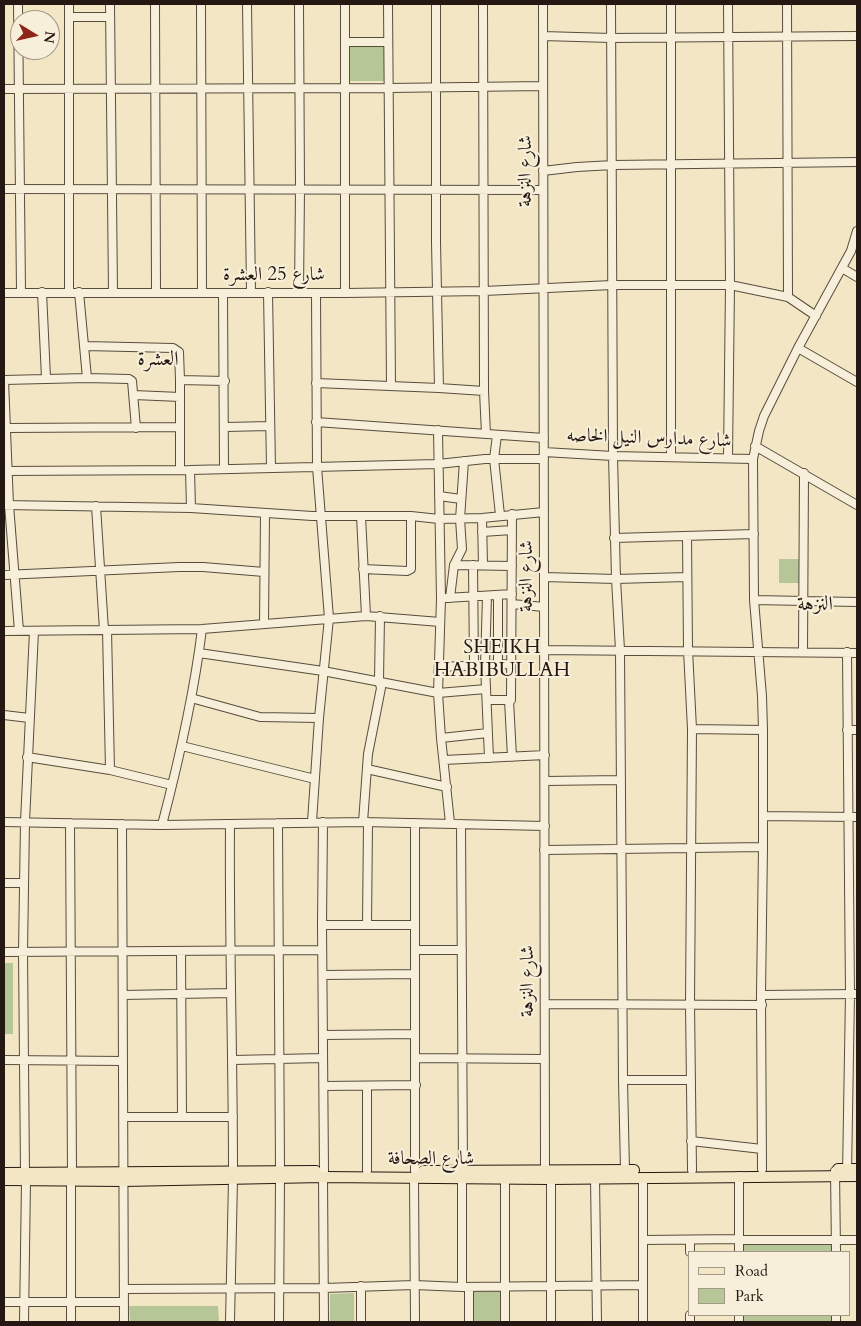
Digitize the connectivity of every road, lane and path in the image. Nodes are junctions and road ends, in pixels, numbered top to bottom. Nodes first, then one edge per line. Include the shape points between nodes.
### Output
1 (18, 4) edge
2 (69, 4) edge
3 (110, 4) edge
4 (155, 4) edge
5 (201, 4) edge
6 (248, 4) edge
7 (299, 4) edge
8 (345, 4) edge
9 (388, 4) edge
10 (436, 4) edge
11 (483, 4) edge
12 (543, 4) edge
13 (611, 4) edge
14 (671, 4) edge
15 (728, 4) edge
16 (787, 4) edge
17 (69, 17) junction
18 (110, 17) junction
19 (543, 36) junction
20 (787, 36) junction
21 (857, 36) edge
22 (671, 37) junction
23 (727, 37) junction
24 (611, 38) junction
25 (346, 42) junction
26 (388, 42) junction
27 (483, 86) junction
28 (543, 86) junction
29 (300, 88) junction
30 (345, 88) junction
31 (389, 88) junction
32 (436, 88) junction
33 (4, 89) edge
34 (19, 89) junction
35 (68, 89) junction
36 (112, 89) junction
37 (156, 89) junction
38 (202, 89) junction
39 (249, 89) junction
40 (857, 162) edge
41 (788, 164) junction
42 (612, 165) junction
43 (671, 165) junction
44 (728, 165) junction
45 (543, 171) junction
46 (344, 188) junction
47 (111, 189) junction
48 (156, 189) junction
49 (202, 189) junction
50 (249, 189) junction
51 (300, 189) junction
52 (390, 189) junction
53 (436, 189) junction
54 (483, 189) junction
55 (4, 190) edge
56 (20, 190) junction
57 (68, 190) junction
58 (543, 190) junction
59 (857, 231) edge
60 (842, 268) junction
61 (857, 277) edge
62 (612, 285) junction
63 (670, 285) junction
64 (730, 285) junction
65 (544, 288) junction
66 (484, 291) junction
67 (21, 292) junction
68 (42, 292) junction
69 (69, 292) junction
70 (80, 292) junction
71 (113, 292) junction
72 (251, 292) junction
73 (268, 292) junction
74 (299, 292) junction
75 (390, 292) junction
76 (438, 292) junction
77 (4, 293) edge
78 (156, 293) junction
79 (202, 293) junction
80 (223, 293) junction
81 (316, 293) junction
82 (345, 293) junction
83 (788, 297) junction
84 (816, 316) junction
85 (85, 346) junction
86 (798, 348) junction
87 (46, 378) junction
88 (87, 378) junction
89 (4, 380) edge
90 (180, 380) junction
91 (225, 381) junction
92 (857, 382) edge
93 (316, 383) junction
94 (391, 386) junction
95 (439, 388) junction
96 (484, 391) junction
97 (134, 395) junction
98 (180, 397) junction
99 (316, 422) junction
100 (270, 426) junction
101 (180, 427) junction
102 (225, 427) junction
103 (6, 428) junction
104 (136, 428) junction
105 (438, 430) junction
106 (486, 434) junction
107 (497, 434) junction
108 (544, 438) junction
109 (755, 446) junction
110 (544, 456) junction
111 (613, 456) junction
112 (671, 457) junction
113 (728, 458) junction
114 (494, 459) junction
115 (753, 459) junction
116 (464, 461) junction
117 (438, 464) junction
118 (317, 467) junction
119 (271, 468) junction
120 (224, 469) junction
121 (180, 470) junction
122 (190, 470) junction
123 (5, 471) edge
124 (804, 473) junction
125 (439, 496) junction
126 (461, 499) junction
127 (6, 505) edge
128 (857, 505) edge
129 (96, 506) junction
130 (191, 508) junction
131 (544, 512) junction
132 (265, 514) junction
133 (512, 514) junction
134 (500, 515) junction
135 (320, 516) junction
136 (361, 516) junction
137 (412, 516) junction
138 (482, 518) junction
139 (439, 519) junction
140 (460, 519) junction
141 (512, 530) junction
142 (482, 532) junction
143 (754, 534) junction
144 (687, 536) junction
145 (614, 538) junction
146 (454, 565) junction
147 (473, 565) junction
148 (483, 565) junction
149 (512, 566) junction
150 (363, 569) junction
151 (101, 571) junction
152 (264, 572) junction
153 (15, 574) junction
154 (4, 575) edge
155 (544, 577) junction
156 (616, 578) junction
157 (686, 578) junction
158 (512, 594) junction
159 (498, 595) junction
160 (473, 596) junction
161 (486, 596) junction
162 (450, 598) junction
163 (441, 599) junction
164 (754, 600) junction
165 (803, 602) junction
166 (857, 602) edge
167 (512, 604) junction
168 (544, 607) junction
169 (366, 616) junction
170 (380, 616) junction
171 (329, 618) junction
172 (440, 622) junction
173 (264, 624) junction
174 (202, 629) junction
175 (105, 630) junction
176 (4, 631) edge
177 (19, 631) junction
178 (34, 631) junction
179 (473, 644) junction
180 (485, 644) junction
181 (498, 644) junction
182 (511, 644) junction
183 (544, 650) junction
184 (620, 650) junction
185 (688, 650) junction
186 (758, 652) junction
187 (803, 652) junction
188 (847, 652) junction
189 (857, 652) edge
190 (199, 653) junction
191 (498, 664) junction
192 (511, 664) junction
193 (474, 665) junction
194 (485, 665) junction
195 (439, 667) junction
196 (323, 671) junction
197 (379, 682) junction
198 (486, 689) junction
199 (438, 693) junction
200 (191, 698) junction
201 (487, 700) junction
202 (509, 700) junction
203 (4, 715) edge
204 (29, 718) junction
205 (319, 718) junction
206 (692, 728) junction
207 (763, 730) junction
208 (847, 730) junction
209 (857, 730) edge
210 (488, 733) junction
211 (441, 738) junction
212 (182, 746) junction
213 (544, 755) junction
214 (27, 757) junction
215 (512, 757) junction
216 (489, 758) junction
217 (444, 760) junction
218 (367, 769) junction
219 (110, 770) junction
220 (315, 779) junction
221 (621, 780) junction
222 (544, 781) junction
223 (172, 785) junction
224 (447, 787) junction
225 (763, 816) junction
226 (848, 817) junction
227 (857, 817) edge
228 (4, 822) edge
229 (25, 822) junction
230 (312, 822) junction
231 (323, 822) junction
232 (365, 822) junction
233 (70, 823) junction
234 (278, 823) junction
235 (415, 823) junction
236 (450, 823) junction
237 (122, 824) junction
238 (230, 824) junction
239 (461, 824) junction
240 (162, 825) junction
241 (545, 826) junction
242 (764, 847) junction
243 (691, 848) junction
244 (622, 849) junction
245 (544, 850) junction
246 (4, 883) edge
247 (24, 883) junction
248 (322, 925) junction
249 (367, 925) junction
250 (415, 925) junction
251 (322, 950) junction
252 (415, 950) junction
253 (462, 950) junction
254 (122, 951) junction
255 (181, 951) junction
256 (230, 951) junction
257 (278, 951) junction
258 (4, 952) edge
259 (23, 952) junction
260 (72, 952) junction
261 (415, 974) junction
262 (323, 975) junction
263 (231, 993) junction
264 (182, 994) junction
265 (854, 994) edge
266 (123, 995) junction
267 (761, 995) junction
268 (545, 1004) junction
269 (623, 1004) junction
270 (690, 1004) junction
271 (762, 1005) junction
272 (415, 1034) junction
273 (323, 1035) junction
274 (323, 1058) junction
275 (416, 1058) junction
276 (463, 1058) junction
277 (545, 1058) junction
278 (279, 1059) junction
279 (4, 1060) edge
280 (24, 1060) junction
281 (72, 1060) junction
282 (233, 1060) junction
283 (123, 1061) junction
284 (623, 1080) junction
285 (691, 1080) junction
286 (416, 1085) junction
287 (324, 1086) junction
288 (367, 1086) junction
289 (123, 1117) junction
290 (182, 1117) junction
291 (233, 1117) junction
292 (691, 1141) junction
293 (762, 1149) junction
294 (625, 1170) junction
295 (692, 1170) junction
296 (762, 1170) junction
297 (367, 1171) junction
298 (852, 1172) edge
299 (4, 1173) edge
300 (835, 1173) junction
301 (280, 1174) junction
302 (324, 1174) junction
303 (414, 1174) junction
304 (463, 1174) junction
305 (548, 1174) junction
306 (233, 1175) junction
307 (72, 1176) junction
308 (123, 1176) junction
309 (643, 1176) junction
310 (738, 1176) junction
311 (25, 1177) junction
312 (595, 1177) junction
313 (505, 1178) junction
314 (4, 1180) edge
315 (643, 1240) junction
316 (690, 1240) junction
317 (739, 1240) junction
318 (857, 1240) edge
319 (836, 1241) junction
320 (690, 1251) edge
321 (739, 1251) edge
322 (836, 1251) edge
323 (414, 1285) junction
324 (643, 1285) junction
325 (361, 1286) junction
326 (505, 1286) junction
327 (550, 1286) junction
328 (597, 1286) junction
329 (466, 1287) junction
330 (230, 1288) junction
331 (279, 1288) junction
332 (324, 1288) junction
333 (124, 1289) junction
334 (4, 1302) edge
335 (24, 1302) junction
336 (71, 1302) junction
337 (124, 1302) junction
338 (24, 1322) edge
339 (72, 1322) edge
340 (124, 1322) edge
341 (230, 1322) edge
342 (279, 1322) edge
343 (324, 1322) edge
344 (361, 1322) edge
345 (415, 1322) edge
346 (470, 1322) edge
347 (505, 1322) edge
348 (551, 1322) edge
349 (597, 1322) edge
350 (644, 1322) edge

1 - 34 street
2 - 17 street
3 - 18 street
4 - 37 street
5 - 38 street
6 - 39 street
7 - 29 street
8 - 25 street
9 - 26 street
10 - 32 street
11 - 27 street
12 - 19 street, شارع النزهة
13 - 24 street
14 - 22 street
15 - 23 street
16 - 20 street
17 - 18 street
17 - 35 street
18 - 36 street
19 - 24 street
19 - 28 street, شارع النزهة
20 - 21 street
20 - 23 street
20 - 41 street
22 - 23 street
22 - 24 street
22 - 43 street
23 - 44 street
24 - 42 street
25 - 26 street
25 - 30 street
26 - 31 street
27 - 28 street
27 - 32 street
27 - 54 street
28 - 45 street, شارع النزهة
29 - 30 street
29 - 39 street
29 - 51 street
30 - 31 street
30 - 46 street
31 - 32 street
31 - 52 street
32 - 53 street
33 - 34 street
34 - 35 street
34 - 56 street
35 - 36 street
35 - 57 street
36 - 37 street
36 - 47 street
37 - 38 street
37 - 48 street
38 - 39 street
38 - 49 street
39 - 50 street
40 - 41 street
41 - 44 street
41 - 83 street
42 - 43 street
42 - 45 street
42 - 62 street
43 - 44 street
43 - 63 street
44 - 64 street
45 - 58 street, شارع النزهة
46 - 51 street
46 - 52 street
46 - 82 street
47 - 48 street
47 - 57 street
47 - 71 street
48 - 49 street
48 - 78 street
49 - 50 street
49 - 79 street
50 - 51 street
50 - 72 street
51 - 74 street
52 - 53 street
52 - 75 street
53 - 54 street
53 - 76 street
54 - 58 street
54 - 66 street
55 - 56 street
56 - 57 street
56 - 67 street
57 - 69 street
58 - 65 street, شارع النزهة
59 - 60 street
60 - 61 street
60 - 84 street
62 - 63 street, شارع 25 العشرة
62 - 65 street, شارع 25 العشرة
62 - 111 street
63 - 64 street, شارع 25 العشرة
63 - 112 street
64 - 83 street, شارع 25 العشرة
64 - 113 street
65 - 66 street, شارع 25 العشرة
65 - 108 street, شارع النزهة
66 - 76 street, شارع 25 العشرة
66 - 96 street
67 - 68 street, شارع 25 العشرة
67 - 77 street, شارع 25 العشرة
68 - 69 street, شارع 25 العشرة
68 - 87 street
69 - 70 street, شارع 25 العشرة
70 - 71 street, شارع 25 العشرة
70 - 85 street
71 - 78 street, شارع 25 العشرة
72 - 73 street, شارع 25 العشرة
72 - 80 street, شارع 25 العشرة
73 - 74 street, شارع 25 العشرة
73 - 100 street
74 - 81 street, شارع 25 العشرة
75 - 76 street, شارع 25 العشرة
75 - 82 street, شارع 25 العشرة
75 - 94 street
76 - 95 street
78 - 79 street, شارع 25 العشرة
79 - 80 street, شارع 25 العشرة
80 - 91 street
81 - 82 street, شارع 25 العشرة
81 - 93 street
83 - 84 street
84 - 86 street
85 - 88 street
85 - 90 street via 176,349 180,355
86 - 92 street
86 - 109 street via 764,416
87 - 88 street
87 - 89 street
88 - 97 street via 130,379
89 - 103 street
90 - 91 street
90 - 98 street
91 - 102 street
93 - 94 street
93 - 99 street
94 - 95 street
95 - 96 street
96 - 106 street
97 - 98 street
97 - 104 street
98 - 101 street
99 - 105 street
99 - 118 street
100 - 102 street
100 - 119 street
101 - 104 street
101 - 121 street
102 - 120 street
103 - 104 street
103 - 123 street
105 - 106 street
105 - 117 street
106 - 107 street
107 - 108 street
107 - 114 street
108 - 110 street, شارع النزهة
109 - 115 street
109 - 124 street
110 - 111 street, شارع مدارس النيل الخاصه
110 - 114 street, شارع مدارس النيل الخاصه
110 - 131 street, شارع النزهة
111 - 112 street, شارع مدارس النيل الخاصه
111 - 145 street
112 - 113 street, شارع مدارس النيل الخاصه
113 - 115 street, شارع مدارس النيل الخاصه
114 - 116 street, شارع مدارس النيل الخاصه
114 - 134 street
115 - 143 street
116 - 117 street, شارع مدارس النيل الخاصه
116 - 126 street
117 - 118 street, شارع مدارس النيل الخاصه
117 - 125 street
118 - 119 street, شارع مدارس النيل الخاصه
118 - 135 street
119 - 120 street, شارع مدارس النيل الخاصه
120 - 122 street, شارع مدارس النيل الخاصه
121 - 122 street, شارع مدارس النيل الخاصه
121 - 123 street, شارع مدارس النيل الخاصه
122 - 130 street
123 - 127 street
124 - 128 street
124 - 165 street
125 - 126 street
125 - 139 street
126 - 140 street
127 - 129 street
127 - 153 street
129 - 130 street
129 - 151 street
130 - 132 street
131 - 133 street
131 - 155 street, شارع النزهة
132 - 135 street
132 - 152 street
133 - 134 street
133 - 141 street
134 - 138 street
135 - 136 street
135 - 171 street
136 - 137 street
136 - 150 street
137 - 139 street
137 - 150 street via 411,569
138 - 140 street
138 - 142 street
139 - 140 street
139 - 163 street
140 - 146 street via 462,549
141 - 142 street
141 - 149 street
142 - 148 street
143 - 144 street
143 - 164 street
144 - 145 street
144 - 157 street
145 - 156 street
146 - 147 street
146 - 162 street
147 - 148 street
147 - 160 street
148 - 149 street
149 - 158 street
150 - 169 street
151 - 152 street via 203,567
151 - 153 street
151 - 175 street
152 - 173 street
153 - 154 street
153 - 177 street
155 - 156 street
155 - 168 street, شارع النزهة
156 - 157 street
156 - 184 street
157 - 185 street
158 - 159 street
158 - 167 street
159 - 161 street
159 - 181 street
160 - 161 street
160 - 162 street
160 - 179 street
161 - 180 street
162 - 163 street
163 - 172 street
164 - 165 street
164 - 186 street
165 - 166 street
165 - 187 street
167 - 168 street
167 - 182 street
168 - 183 street, شارع النزهة
169 - 170 street
169 - 171 street
170 - 172 street
170 - 197 street
171 - 173 street
171 - 196 street
172 - 195 street
173 - 174 street
174 - 175 street
174 - 190 street
175 - 178 street
175 - 219 street
176 - 177 street
177 - 178 street
178 - 204 street
179 - 180 street
179 - 193 street
180 - 181 street
180 - 194 street
181 - 182 street
181 - 191 street
182 - 192 street
183 - 184 street
183 - 213 street, شارع النزهة
184 - 185 street
184 - 221 street
185 - 186 street
185 - 206 street
186 - 187 street
186 - 207 street
187 - 188 street
188 - 189 street
188 - 208 street
190 - 196 street
190 - 200 street
191 - 192 street
191 - 194 street
192 - 202 street
193 - 194 street
193 - 195 street
194 - 198 street
195 - 199 street
196 - 197 street
196 - 205 street
197 - 199 street
197 - 218 street
198 - 199 street
198 - 201 street
199 - 211 street
200 - 205 street via 260,717
200 - 212 street
201 - 202 street
201 - 210 street
202 - 215 street
203 - 204 street
204 - 214 street
205 - 220 street
206 - 207 street
206 - 243 street
207 - 225 street
208 - 209 street
208 - 226 street
210 - 211 street
210 - 216 street
211 - 217 street
212 - 220 street
212 - 223 street
213 - 215 street
213 - 222 street, شارع النزهة
214 - 219 street
214 - 229 street
215 - 216 street
216 - 217 street
217 - 224 street
218 - 224 street
218 - 232 street
219 - 223 street
220 - 230 street
221 - 222 street
221 - 244 street
222 - 241 street, شارع النزهة
223 - 240 street
224 - 236 street
225 - 226 street
225 - 242 street
226 - 227 street
226 - 265 street
228 - 229 street
229 - 233 street
229 - 247 street
230 - 231 street
230 - 234 street
231 - 232 street
231 - 248 street
232 - 235 street
232 - 249 street
233 - 237 street
233 - 260 street
234 - 238 street
234 - 257 street
235 - 236 street
235 - 250 street
236 - 239 street
237 - 240 street
237 - 254 street
238 - 240 street
238 - 256 street
239 - 241 street
239 - 253 street
241 - 245 street, شارع النزهة
242 - 243 street
242 - 267 street
243 - 244 street
243 - 270 street
244 - 245 street
244 - 269 street
245 - 268 street, شارع النزهة
246 - 247 street
247 - 259 street
248 - 249 street
248 - 251 street
249 - 250 street
250 - 252 street
251 - 257 street
251 - 262 street
252 - 253 street
252 - 261 street
253 - 276 street
254 - 255 street
254 - 260 street
254 - 266 street
255 - 256 street
255 - 264 street
256 - 257 street
256 - 263 street
257 - 278 street
258 - 259 street
259 - 260 street
259 - 280 street
260 - 281 street
261 - 262 street
261 - 272 street
262 - 273 street
263 - 264 street
263 - 282 street
264 - 266 street
264 - 290 street
265 - 267 street
265 - 298 street
266 - 283 street
267 - 271 street
268 - 269 street
268 - 277 street, شارع النزهة
269 - 270 street
269 - 284 street
270 - 271 street
270 - 285 street
271 - 293 street
272 - 273 street
272 - 275 street
273 - 274 street
274 - 278 street
274 - 287 street
275 - 276 street
275 - 286 street
276 - 277 street
276 - 304 street
277 - 305 street, شارع النزهة
278 - 282 street
278 - 301 street
279 - 280 street
280 - 281 street
280 - 311 street
281 - 283 street
281 - 307 street
282 - 291 street
283 - 289 street
284 - 285 street
284 - 294 street
285 - 292 street
286 - 288 street
286 - 303 street
287 - 288 street
287 - 302 street
288 - 297 street
289 - 290 street
289 - 308 street
290 - 291 street
291 - 306 street
292 - 293 street
292 - 295 street
293 - 296 street
294 - 295 main road, شارع الصحافة
294 - 305 main road, شارع الصحافة
295 - 296 main road, شارع الصحافة
296 - 300 main road, شارع الصحافة
297 - 302 main road, شارع الصحافة
297 - 303 main road, شارع الصحافة
298 - 300 main road, شارع الصحافة
299 - 311 main road, شارع الصحافة
300 - 310 main road, شارع الصحافة
300 - 319 street
301 - 302 main road, شارع الصحافة
301 - 306 main road, شارع الصحافة
301 - 331 street
302 - 303 main road, شارع الصحافة
302 - 332 street
303 - 304 main road, شارع الصحافة
303 - 323 street
304 - 305 main road, شارع الصحافة
304 - 313 main road, شارع الصحافة
304 - 329 street
305 - 312 main road, شارع الصحافة
305 - 313 main road, شارع الصحافة
305 - 327 street, شارع النزهة
306 - 308 main road, شارع الصحافة
306 - 330 street
307 - 308 main road, شارع الصحافة
307 - 311 main road, شارع الصحافة
307 - 336 street
308 - 333 street
309 - 310 main road, شارع الصحافة
309 - 312 main road, شارع الصحافة
309 - 315 street
310 - 317 street
311 - 314 main road, شارع الصحافة
311 - 335 street
312 - 328 street
313 - 326 street
315 - 316 street
315 - 324 street
316 - 317 street
316 - 320 street
317 - 319 street
317 - 321 street
318 - 319 street
319 - 322 street
323 - 325 street
323 - 329 street
323 - 345 street
324 - 328 street
324 - 350 street
325 - 332 street
325 - 344 street
326 - 327 street
326 - 329 street
326 - 347 street
327 - 328 street
327 - 348 street, شارع النزهة
328 - 349 street
329 - 346 street
330 - 331 street
330 - 333 street
330 - 341 street
331 - 332 street
331 - 342 street
332 - 343 street
333 - 337 street
334 - 335 street
335 - 336 street
335 - 338 street
336 - 337 street
336 - 339 street
337 - 340 street

